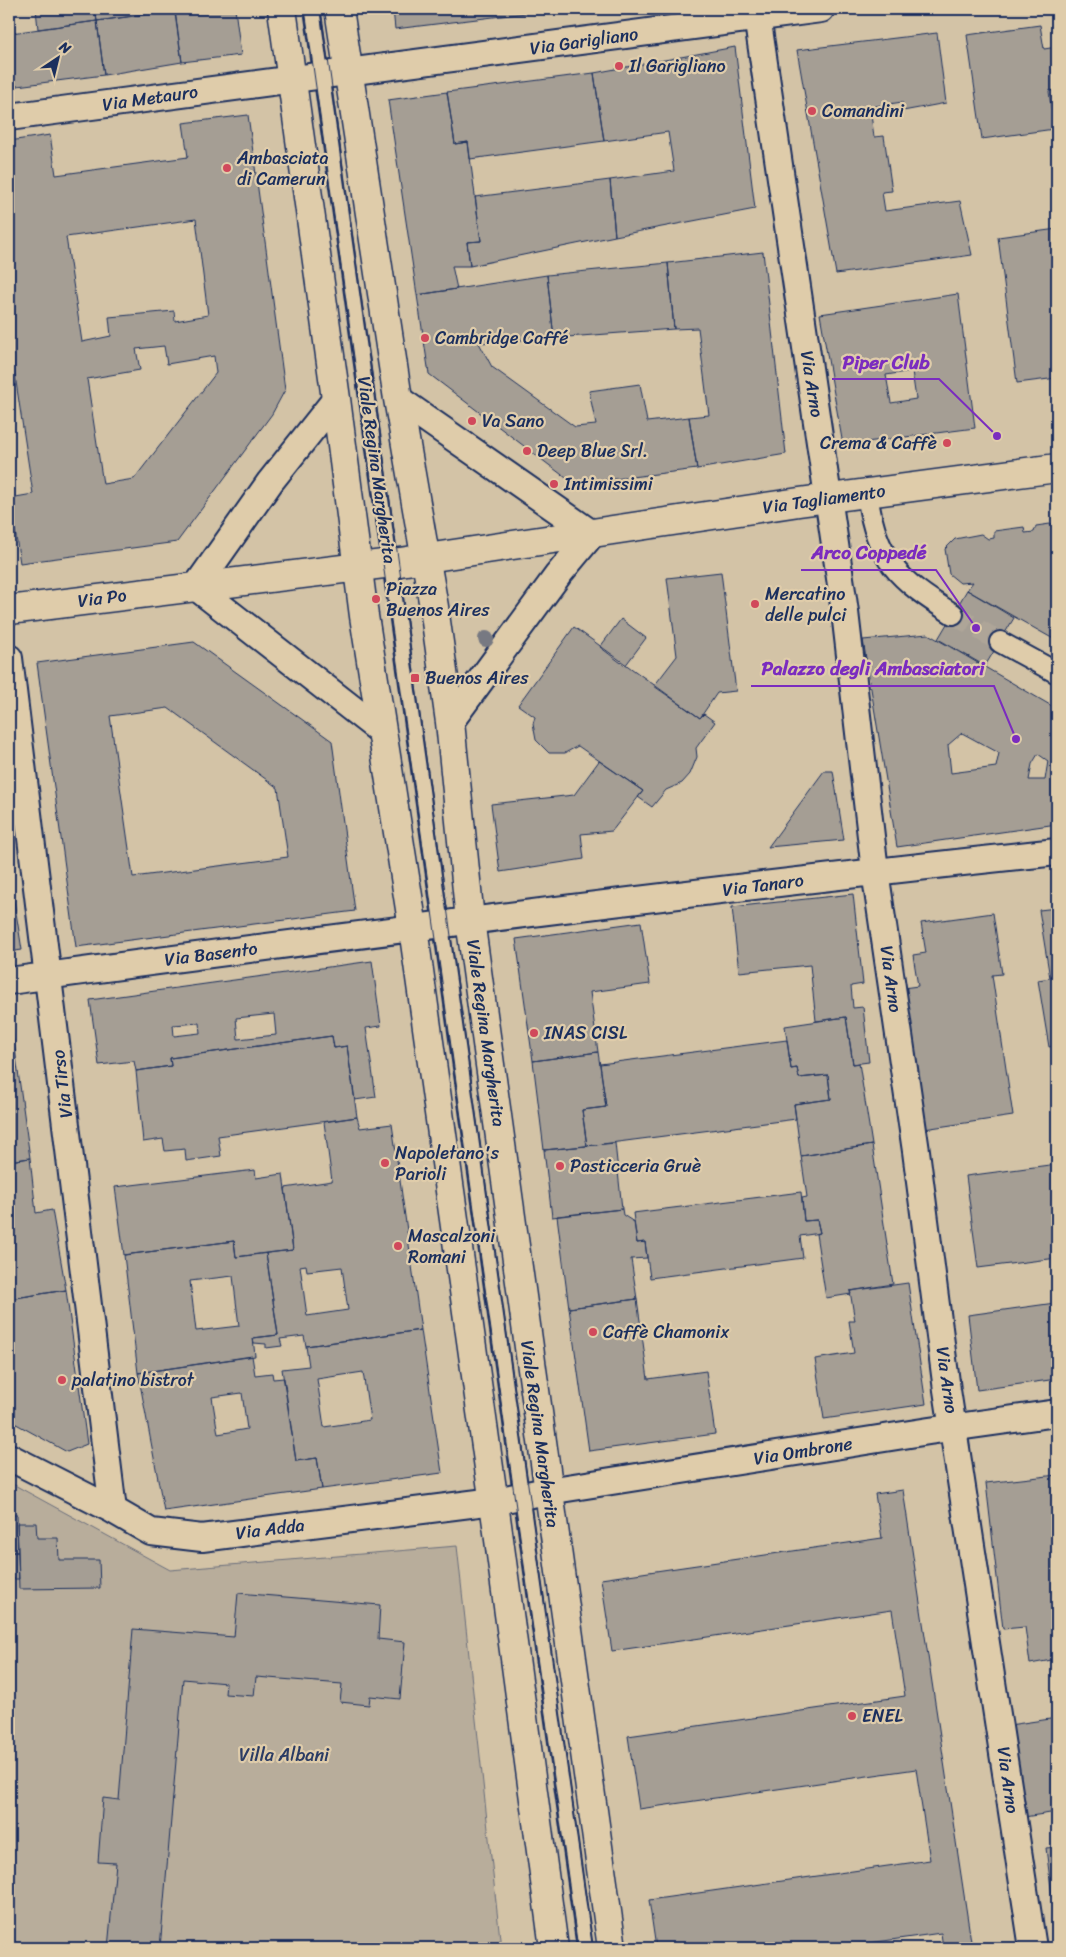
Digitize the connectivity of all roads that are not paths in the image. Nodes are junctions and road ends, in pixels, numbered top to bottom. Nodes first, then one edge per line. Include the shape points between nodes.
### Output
1 (282, 9) edge
2 (312, 9) edge
3 (339, 9) edge
4 (821, 9) edge
5 (757, 13) edge
6 (334, 74) junction
7 (292, 80) junction
8 (9, 117) edge
9 (336, 399) junction
10 (398, 399) junction
11 (1057, 468) edge
12 (867, 494) junction
13 (828, 498) junction
14 (592, 534) junction
15 (426, 558) junction
16 (390, 562) junction
17 (358, 567) junction
18 (196, 587) junction
19 (9, 610) edge
20 (953, 614) tunnel mouth
21 (1000, 642) tunnel mouth
22 (9, 658) edge
23 (1057, 673) edge
24 (450, 722) junction
25 (382, 732) junction
26 (1057, 852) edge
27 (875, 871) junction
28 (470, 920) junction
29 (442, 924) junction
30 (413, 928) junction
31 (49, 976) junction
32 (9, 981) edge
33 (1057, 1413) edge
34 (953, 1428) junction
35 (9, 1457) edge
36 (548, 1491) junction
37 (521, 1496) junction
38 (494, 1501) junction
39 (113, 1510) junction
40 (554, 1948) edge
41 (585, 1948) edge
42 (612, 1948) edge
43 (1033, 1948) edge

1 - 7 main road, Viale Regina Margherita
2 - 6 lane, Viale Regina Margherita
3 - 6 main road, Viale Regina Margherita
4 - 5 street, Via Garigliano
5 - 6 street, Via Garigliano
5 - 13 street, Via Arno
6 - 7 street
6 - 10 main road, Viale Regina Margherita
6 - 16 lane, Viale Regina Margherita
7 - 8 street, Via Metauro
7 - 9 main road, Viale Regina Margherita
9 - 17 main road, Viale Regina Margherita
9 - 18 street via 270,482
10 - 14 street
10 - 15 main road, Viale Regina Margherita
11 - 12 main road, Via Tagliamento
12 - 13 main road, Via Tagliamento
12 - 20 street via 876,536 892,567 912,587
13 - 14 main road, Via Tagliamento
13 - 27 street, Via Arno via 845,612
14 - 15 main road
14 - 24 street
15 - 16 main road
15 - 24 main road, Viale Regina Margherita
16 - 17 main road
16 - 29 lane, Viale Regina Margherita
17 - 18 main road
17 - 25 main road, Viale Regina Margherita
18 - 19 main road, Via Po
18 - 25 street
21 - 23 street
22 - 31 street, Via Tirso
24 - 28 main road, Viale Regina Margherita
25 - 30 main road, Viale Regina Margherita
26 - 27 street, Via Tanaro
27 - 28 street, Via Tanaro
27 - 34 street, Via Arno
28 - 29 street, Viale Regina Margherita
28 - 36 main road, Viale Regina Margherita
29 - 30 street, Viale Regina Margherita
29 - 37 lane, Viale Regina Margherita
30 - 31 street, Via Basento
30 - 38 main road, Viale Regina Margherita
31 - 32 street, Via Basento
31 - 39 street, Via Tirso
33 - 34 street, Via Ombrone
34 - 36 street, Via Ombrone
34 - 43 street, Via Arno
35 - 39 street, Via Adda
36 - 37 street, Via Adda
36 - 42 main road, Viale Regina Margherita
37 - 38 street, Via Adda
37 - 41 lane, Viale Regina Margherita
38 - 39 street, Via Adda via 202,1538 151,1532
38 - 40 main road, Viale Regina Margherita

